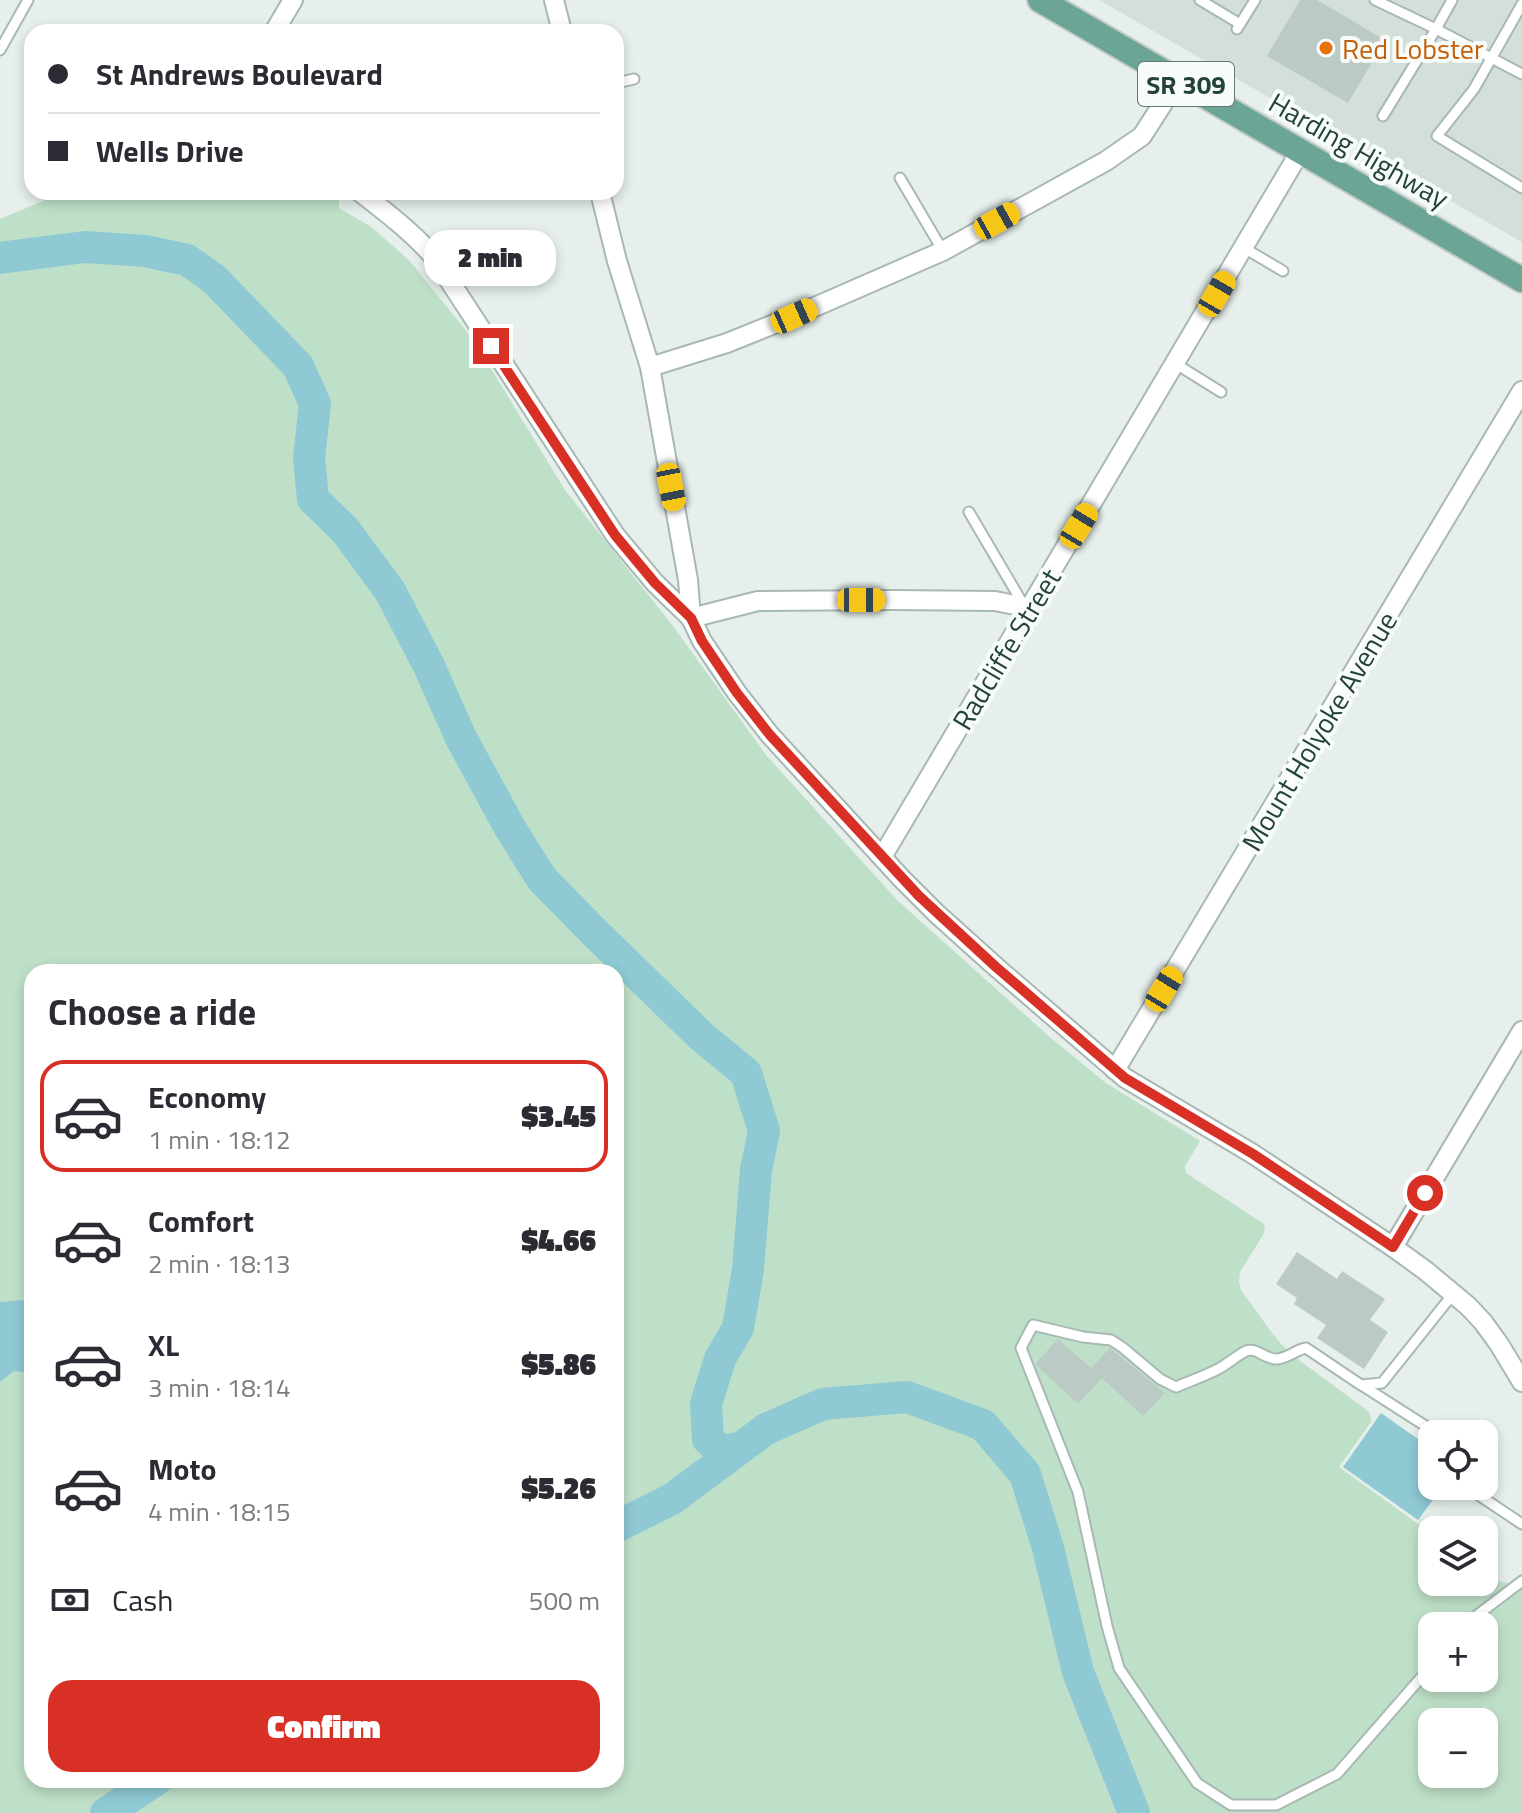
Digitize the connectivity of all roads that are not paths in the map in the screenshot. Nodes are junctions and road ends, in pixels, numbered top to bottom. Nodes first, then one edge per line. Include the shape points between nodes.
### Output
1 (28, 0) edge
2 (293, 0) edge
3 (554, 0) edge
4 (1040, 0) edge
5 (1200, 0) edge
6 (1255, 0) edge
7 (1375, 0) edge
8 (1452, 0) edge
9 (1522, 4) edge
10 (279, 24) edge
11 (560, 24) edge
12 (1436, 29) junction
13 (0, 50) edge
14 (1493, 58) junction
15 (1522, 74) edge
16 (634, 79) dead end
17 (1178, 80) junction
18 (624, 81) edge
19 (1383, 116) dead end
20 (1301, 150) junction
21 (900, 178) dead end
22 (1522, 188) edge
23 (370, 200) edge
24 (602, 200) edge
25 (1244, 248) junction
26 (943, 251) junction
27 (1283, 271) dead end
28 (1522, 280) edge
29 (1176, 364) junction
30 (650, 367) junction
31 (1522, 391) edge
32 (1221, 392) dead end
33 (969, 512) dead end
34 (1027, 608) junction
35 (691, 618) junction
36 (882, 857) junction
37 (1522, 1031) edge
38 (1115, 1070) junction
39 (1393, 1247) junction
40 (1453, 1294) junction
41 (1522, 1382) edge
42 (1361, 1385) junction
43 (1418, 1421) edge
44 (1486, 1500) edge
45 (1522, 1524) edge
46 (1522, 1581) edge
47 (1481, 1612) edge
48 (1418, 1681) edge

1 - 13 lane
2 - 10 street
3 - 11 street
4 - 17 main road, Harding Highway / SR 309
5 - 6 lane via 1238,27
7 - 12 lane
8 - 12 lane
9 - 14 lane
12 - 14 lane
12 - 19 lane
14 - 15 lane
14 - 22 lane via 1437,136
16 - 18 lane
17 - 20 main road, Harding Highway / SR 309
17 - 26 street via 1142,136
20 - 25 street, Radcliffe Street
20 - 28 main road, Harding Highway / SR 309
21 - 26 lane
23 - 35 street via 434,257 615,535
24 - 30 street
25 - 27 lane
25 - 29 street, Radcliffe Street
26 - 30 street via 781,322
29 - 32 lane
29 - 34 street, Radcliffe Street
30 - 35 street
31 - 38 street, Mount Holyoke Avenue
33 - 34 lane
34 - 35 street via 995,601 758,601
34 - 36 street, Radcliffe Street
35 - 36 street via 770,735
36 - 38 street via 946,922
37 - 39 street
38 - 39 street
39 - 40 street
40 - 41 street via 1483,1322
40 - 42 lane via 1382,1383
42 - 43 lane
42 - 48 lane via 1306,1348 1275,1359 1248,1350 1176,1387 1111,1340 1033,1325 1021,1348 1078,1492 1119,1668 1197,1783 1231,1805 1276,1805 1337,1774
44 - 45 lane
46 - 47 lane

